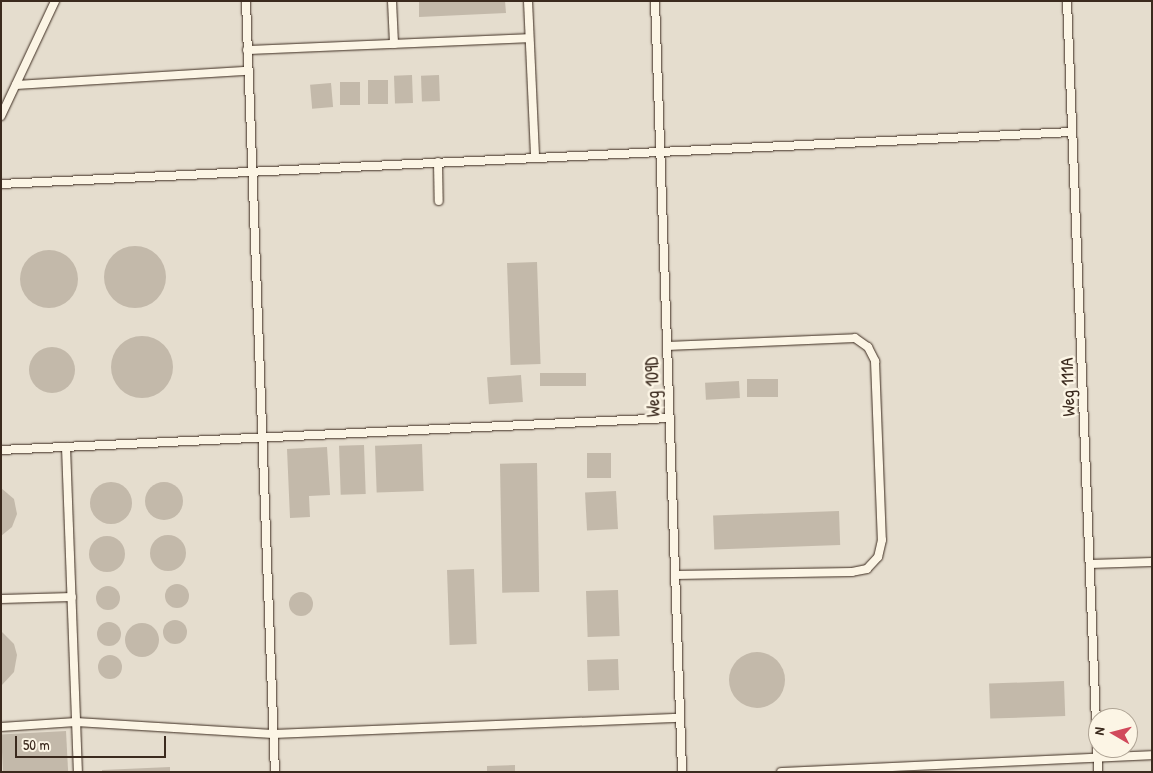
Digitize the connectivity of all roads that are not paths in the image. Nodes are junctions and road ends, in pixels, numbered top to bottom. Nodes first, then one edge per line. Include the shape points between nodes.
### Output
1 (55, 1) edge
2 (246, 1) edge
3 (392, 1) edge
4 (528, 1) edge
5 (655, 1) edge
6 (1067, 1) edge
7 (529, 38) junction
8 (394, 44) junction
9 (247, 50) junction
10 (248, 71) junction
11 (16, 85) junction
12 (1, 116) edge
13 (1072, 132) junction
14 (660, 152) junction
15 (535, 158) junction
16 (438, 162) junction
17 (252, 171) junction
18 (1, 184) edge
19 (439, 201) dead end
20 (667, 346) junction
21 (669, 418) junction
22 (262, 437) junction
23 (66, 447) junction
24 (1, 450) edge
25 (1152, 562) edge
26 (1090, 564) junction
27 (675, 575) junction
28 (72, 597) junction
29 (1, 599) edge
30 (1095, 708) edge
31 (680, 718) junction
32 (76, 722) junction
33 (1, 727) edge
34 (273, 734) junction
35 (1152, 755) edge
36 (1138, 756) edge
37 (1097, 758) joint
38 (78, 772) edge
39 (275, 772) edge
40 (682, 772) edge
41 (781, 772) edge
42 (1098, 772) edge

1 - 11 lane
2 - 9 lane
3 - 8 lane
4 - 7 lane
5 - 14 lane, Weg 109D
6 - 13 lane, Weg 111A
7 - 8 lane
7 - 15 lane
8 - 9 lane
9 - 10 lane
10 - 11 lane
10 - 17 lane
11 - 12 lane
13 - 14 lane
13 - 26 lane, Weg 111A
14 - 15 lane
14 - 20 lane, Weg 109D
15 - 16 lane
16 - 17 lane
16 - 19 lane
17 - 18 lane
17 - 22 lane
20 - 21 lane, Weg 109D
20 - 27 lane via 855,338 868,347 875,361 882,540 878,557 867,569 852,572
21 - 22 lane
21 - 27 lane, Weg 109D
22 - 23 lane
22 - 34 lane
23 - 24 lane
23 - 28 lane
25 - 26 lane
26 - 30 lane, Weg 111A
27 - 31 lane, Weg 109D
28 - 29 lane
28 - 32 lane
31 - 34 lane
31 - 40 lane, Weg 109D
32 - 33 lane
32 - 34 lane
32 - 38 lane
34 - 39 lane
35 - 36 lane
37 - 41 lane
37 - 42 lane, Weg 111A

